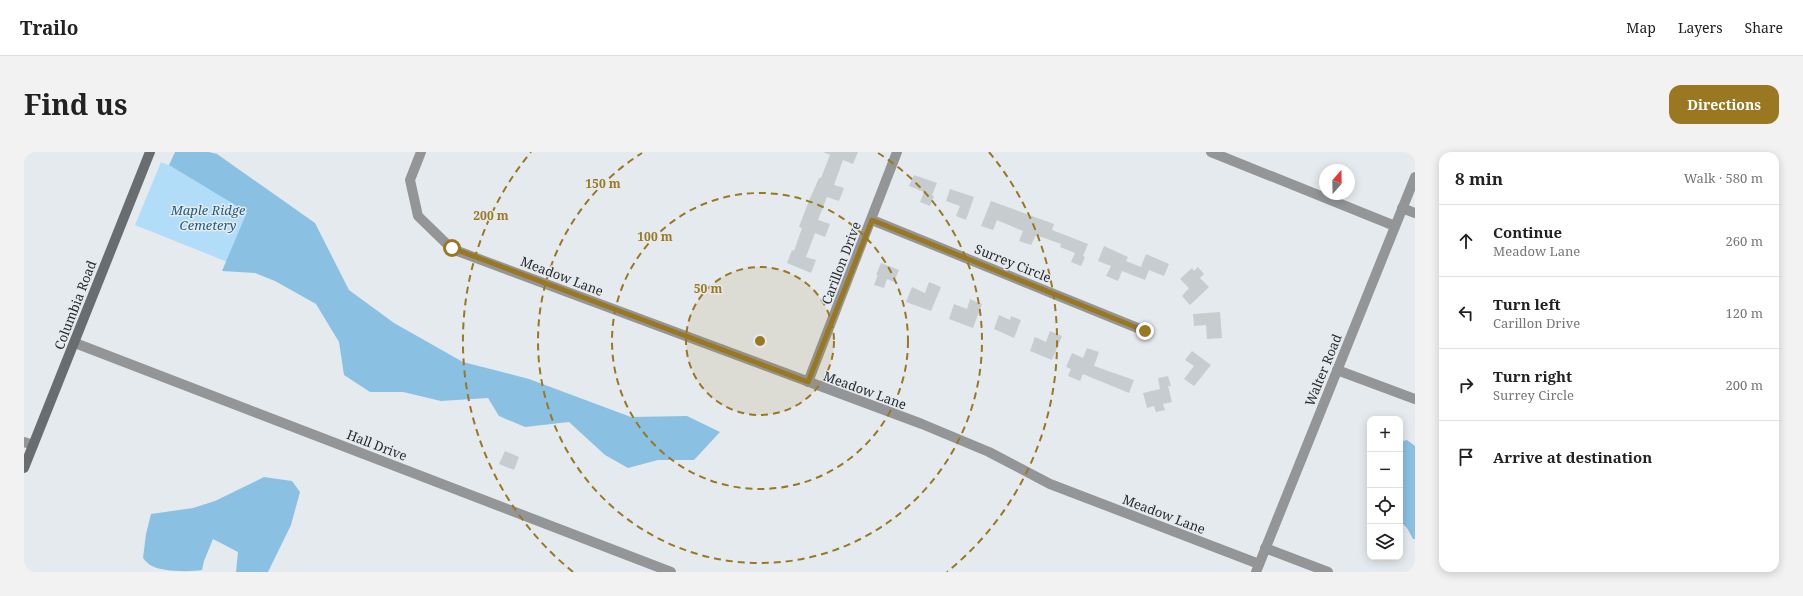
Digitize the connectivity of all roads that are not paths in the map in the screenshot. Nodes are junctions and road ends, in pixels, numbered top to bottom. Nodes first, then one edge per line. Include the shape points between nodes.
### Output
1 (150, 152) edge
2 (421, 152) edge
3 (897, 152) edge
4 (1211, 152) edge
5 (1415, 177) edge
6 (1402, 208) junction
7 (1415, 213) edge
8 (872, 220) junction
9 (1395, 226) junction
10 (1145, 331) dead end
11 (75, 343) junction
12 (1337, 370) junction
13 (808, 382) junction
14 (1415, 399) edge
15 (29, 444) edge
16 (24, 468) edge
17 (1265, 548) junction
18 (1257, 568) edge
19 (671, 572) edge
20 (1328, 572) edge

1 - 11 main road, Columbia Road
2 - 13 street, Meadow Lane via 410,180 418,216 452,248
3 - 8 street, Carillon Drive
4 - 9 street
5 - 6 street, Walter Road
6 - 7 street
6 - 9 street, Walter Road
8 - 10 street, Surrey Circle
8 - 13 street, Carillon Drive
9 - 12 street, Walter Road
11 - 15 main road, Columbia Road
11 - 19 street, Hall Drive
12 - 14 street
12 - 17 street, Walter Road
13 - 18 street, Meadow Lane via 922,424 989,452 1050,484
15 - 16 main road, Columbia Road
17 - 18 street, Walter Road
17 - 20 street

